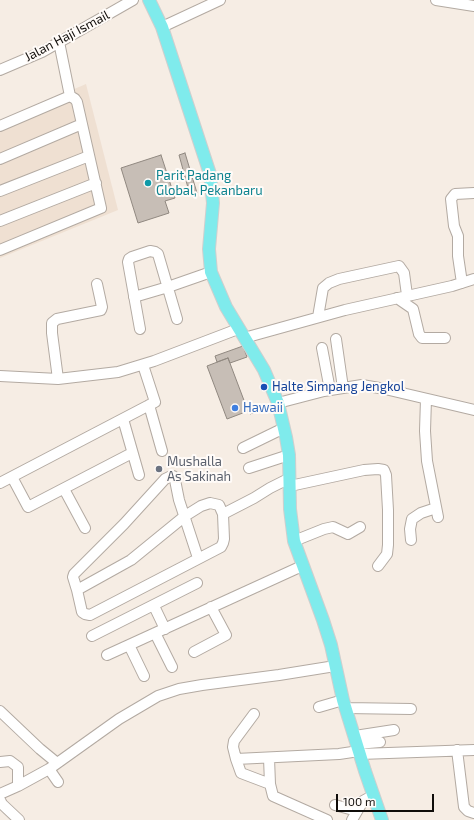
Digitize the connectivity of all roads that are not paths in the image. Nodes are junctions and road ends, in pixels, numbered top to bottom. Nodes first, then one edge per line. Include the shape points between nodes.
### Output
1 (133, 0) edge
2 (149, 0) edge
3 (220, 0) edge
4 (436, 0) edge
5 (474, 6) edge
6 (162, 27) junction
7 (59, 42) junction
8 (0, 70) edge
9 (70, 96) junction
10 (82, 124) junction
11 (0, 126) edge
12 (90, 156) junction
13 (0, 159) edge
14 (96, 183) junction
15 (0, 191) edge
16 (474, 193) edge
17 (0, 221) edge
18 (0, 250) edge
19 (211, 272) junction
20 (474, 279) edge
21 (462, 283) junction
22 (97, 284) dead end
23 (168, 287) junction
24 (418, 293) junction
25 (134, 297) junction
26 (402, 297) junction
27 (413, 308) junction
28 (318, 317) junction
29 (177, 319) dead end
30 (140, 329) dead end
31 (241, 334) junction
32 (445, 338) dead end
33 (336, 339) dead end
34 (322, 348) dead end
35 (143, 365) junction
36 (0, 376) edge
37 (58, 379) junction
38 (343, 388) junction
39 (330, 390) junction
40 (426, 399) junction
41 (278, 404) junction
42 (149, 405) junction
43 (474, 410) edge
44 (123, 419) junction
45 (284, 428) junction
46 (243, 448) dead end
47 (162, 451) dead end
48 (132, 453) junction
49 (289, 456) junction
50 (249, 468) dead end
51 (139, 475) dead end
52 (12, 477) junction
53 (290, 482) junction
54 (0, 483) edge
55 (64, 489) junction
56 (223, 514) junction
57 (185, 516) junction
58 (360, 527) dead end
59 (85, 528) dead end
60 (411, 540) dead end
61 (294, 541) junction
62 (198, 558) junction
63 (302, 566) junction
64 (378, 566) dead end
65 (197, 583) dead end
66 (77, 590) junction
67 (154, 606) junction
68 (211, 607) junction
69 (165, 629) junction
70 (155, 633) junction
71 (92, 636) dead end
72 (129, 645) junction
73 (194, 652) dead end
74 (107, 655) dead end
75 (335, 666) junction
76 (172, 667) dead end
77 (144, 676) dead end
78 (345, 704) junction
79 (319, 707) dead end
80 (411, 709) dead end
81 (0, 711) edge
82 (254, 714) dead end
83 (394, 730) dead end
84 (380, 742) dead end
85 (358, 746) junction
86 (457, 750) junction
87 (474, 750) edge
88 (269, 758) junction
89 (236, 759) junction
90 (0, 762) edge
91 (53, 766) junction
92 (58, 782) dead end
93 (270, 784) junction
94 (18, 786) junction
95 (0, 794) edge
96 (374, 795) junction
97 (0, 800) edge
98 (335, 805) dead end
99 (474, 813) edge
100 (354, 816) edge
101 (19, 820) edge
102 (327, 820) edge
103 (382, 820) edge

1 - 7 street, Jalan Haji Ismail
2 - 6 main road
3 - 6 street
4 - 5 street
6 - 19 main road via 210,174 213,204 209,248
7 - 8 street, Jalan Haji Ismail
7 - 9 street
9 - 10 street via 77,102
9 - 11 street
10 - 12 street
10 - 13 street
12 - 14 street
12 - 15 street
14 - 17 street
14 - 18 street via 101,208
16 - 21 street via 457,193 452,196 450,205 458,236
19 - 23 street
19 - 31 main road
20 - 21 street
21 - 24 street
22 - 37 street via 101,310 57,319 52,323
23 - 25 street
23 - 25 street via 157,253 150,251 136,255 128,262
23 - 29 street
24 - 26 street
24 - 27 street
25 - 30 street
26 - 27 street
26 - 28 street
26 - 28 street via 404,272 399,266 339,279 322,288
27 - 32 street via 421,337
28 - 31 street
31 - 35 street
31 - 41 main road via 264,370
33 - 38 street
34 - 39 street
35 - 37 street via 118,372
35 - 42 street via 155,402
36 - 37 street
38 - 39 street
38 - 40 street via 370,386
39 - 41 street
40 - 43 street
40 - 60 street via 427,461 437,512 421,513 412,519
41 - 45 main road
42 - 44 street
42 - 47 street
44 - 48 street
44 - 52 street
45 - 46 street
45 - 49 main road
48 - 51 street
48 - 55 street
49 - 50 street
49 - 53 main road
52 - 54 street
52 - 55 street via 28,507
53 - 56 street
53 - 61 main road
53 - 64 street via 378,468 384,470 388,545 387,554
55 - 59 street
56 - 57 street via 219,505 210,503
56 - 62 street via 222,546
57 - 62 street
57 - 66 street via 131,560
57 - 66 street via 175,480 171,476 74,574
58 - 61 street via 347,534 333,527
61 - 63 main road
62 - 66 street via 90,615 82,612
63 - 68 street
63 - 75 main road via 323,620
65 - 67 street
67 - 69 street
67 - 71 street
68 - 69 street
68 - 73 street via 226,635
69 - 70 street
70 - 72 street
70 - 76 street
72 - 74 street
72 - 77 street
75 - 78 main road
75 - 91 street via 202,684 158,696
78 - 79 street
78 - 80 street
78 - 85 main road
81 - 91 street via 40,749
82 - 89 street via 234,741
83 - 85 street
84 - 85 street
85 - 86 street
85 - 88 street via 339,754
85 - 96 main road
86 - 87 street
86 - 99 street via 464,807
88 - 89 street
88 - 93 street
89 - 93 street via 241,773
90 - 94 street via 10,761 18,767
91 - 92 street
91 - 94 street
93 - 102 street via 275,797
94 - 95 street
96 - 100 street via 363,801
96 - 103 main road
97 - 101 street
98 - 100 street

